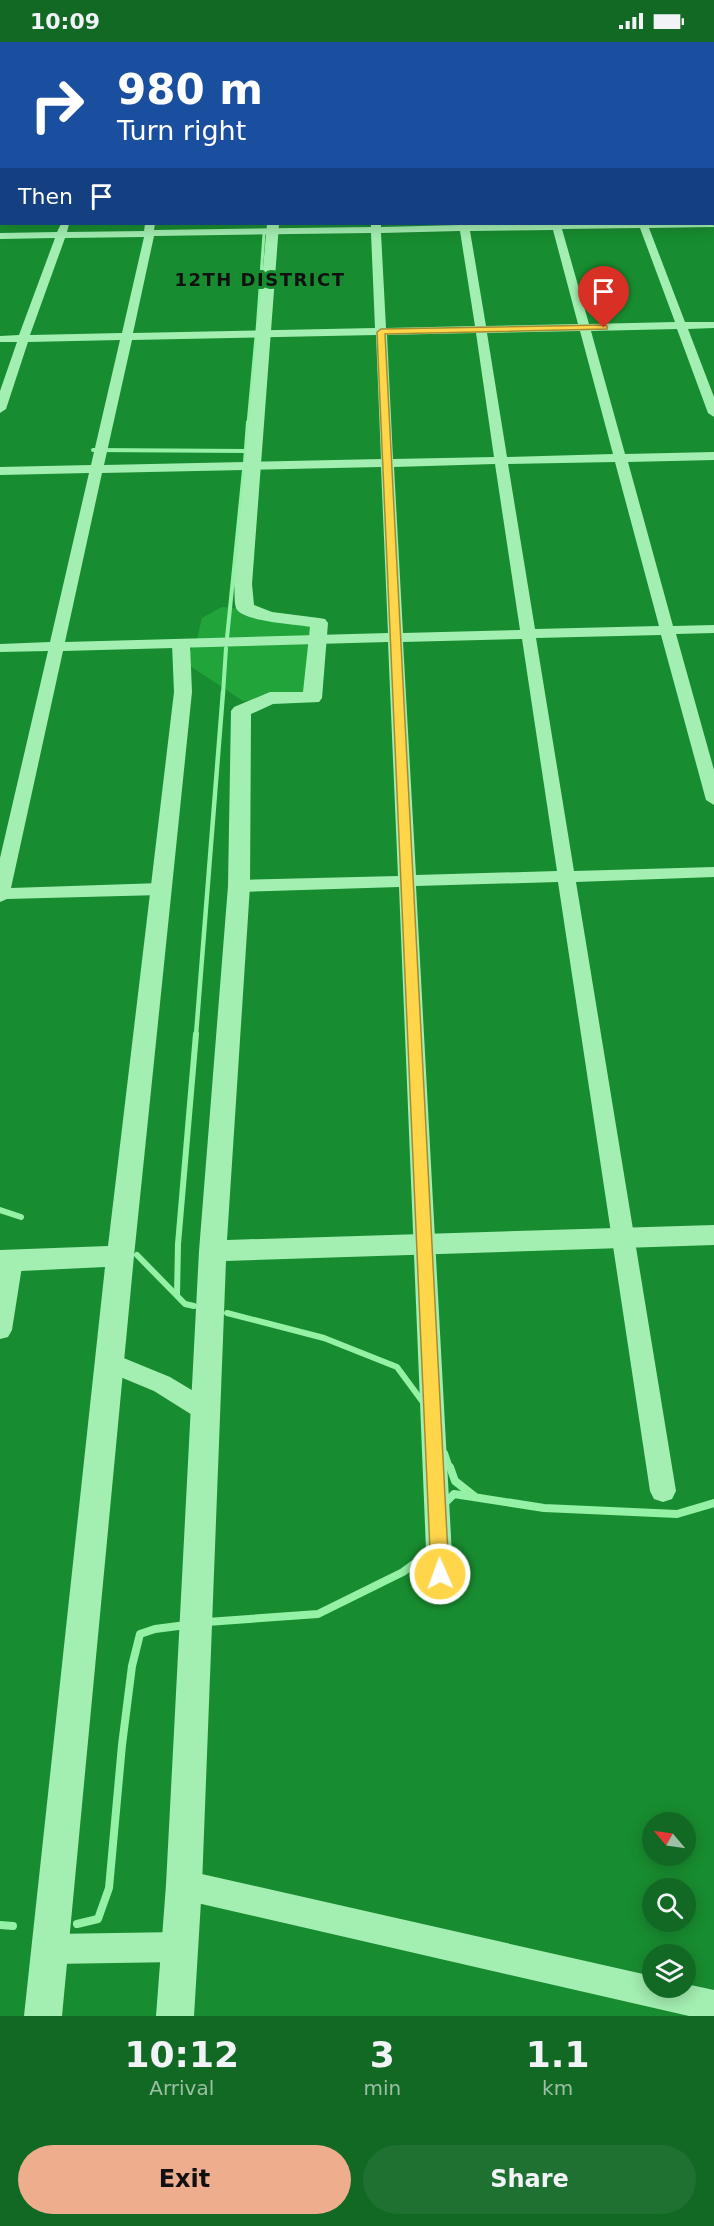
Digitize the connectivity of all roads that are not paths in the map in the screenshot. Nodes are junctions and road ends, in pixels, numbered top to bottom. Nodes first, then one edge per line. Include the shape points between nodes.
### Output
1 (557, 225) edge
2 (644, 225) edge
3 (465, 226) edge
4 (376, 227) edge
5 (148, 228) edge
6 (273, 228) edge
7 (64, 229) edge
8 (0, 236) edge
9 (681, 326) junction
10 (714, 326) edge
11 (585, 328) junction
12 (481, 330) junction
13 (381, 332) junction
14 (264, 334) junction
15 (126, 336) junction
16 (24, 338) junction
17 (0, 339) edge
18 (0, 409) edge
19 (714, 413) edge
20 (714, 456) edge
21 (620, 458) junction
22 (501, 461) junction
23 (387, 462) junction
24 (253, 466) junction
25 (96, 469) junction
26 (0, 471) edge
27 (714, 629) edge
28 (668, 631) junction
29 (529, 634) junction
30 (396, 637) junction
31 (319, 640) junction
32 (181, 644) junction
33 (56, 646) junction
34 (0, 648) edge
35 (714, 800) edge
36 (714, 872) edge
37 (566, 876) junction
38 (407, 880) junction
39 (238, 886) junction
40 (161, 889) junction
41 (0, 895) edge
42 (714, 1235) edge
43 (623, 1239) junction
44 (425, 1245) junction
45 (213, 1251) junction
46 (120, 1256) junction
47 (6, 1261) edge
48 (0, 1330) edge
49 (109, 1362) junction
50 (206, 1412) junction
51 (663, 1491) dead end
52 (440, 1574) dead end
53 (184, 1885) junction
54 (179, 1947) junction
55 (51, 1949) junction
56 (714, 2006) edge
57 (43, 2016) edge
58 (175, 2016) edge

1 - 3 street
1 - 11 street
2 - 9 street
3 - 4 street
3 - 12 street
4 - 6 street
4 - 13 street
5 - 6 street
5 - 7 street
5 - 15 street
6 - 14 street
7 - 8 street
7 - 16 street
9 - 10 street
9 - 11 street
9 - 19 street
11 - 12 street
11 - 21 street
12 - 13 street
12 - 22 street
13 - 14 street
13 - 23 street
14 - 15 street
14 - 24 street
15 - 16 street
15 - 25 street
16 - 17 street
16 - 18 street
20 - 21 street
21 - 22 street
21 - 28 street
22 - 23 street
22 - 29 street
23 - 24 street
23 - 30 street
24 - 25 street
24 - 31 street via 243,584 245,608 269,617 319,624
25 - 26 street
25 - 33 street
27 - 28 street
28 - 29 street
28 - 35 street
29 - 30 street
29 - 37 street
30 - 31 street
30 - 38 street
31 - 32 street
31 - 39 street via 312,698 270,698 241,711
32 - 33 street
32 - 40 street via 183,692
33 - 34 street
33 - 41 street
36 - 37 street
37 - 38 street
37 - 43 street
38 - 39 street
38 - 44 street
39 - 45 street
40 - 41 street
40 - 46 street
42 - 43 street
43 - 44 street
43 - 51 street
44 - 45 street
44 - 52 street
45 - 50 street
46 - 47 street
46 - 49 street
47 - 48 street
49 - 50 street via 162,1384
49 - 55 street
50 - 53 street
53 - 54 street
53 - 56 street
54 - 55 street
54 - 58 street
55 - 57 street

